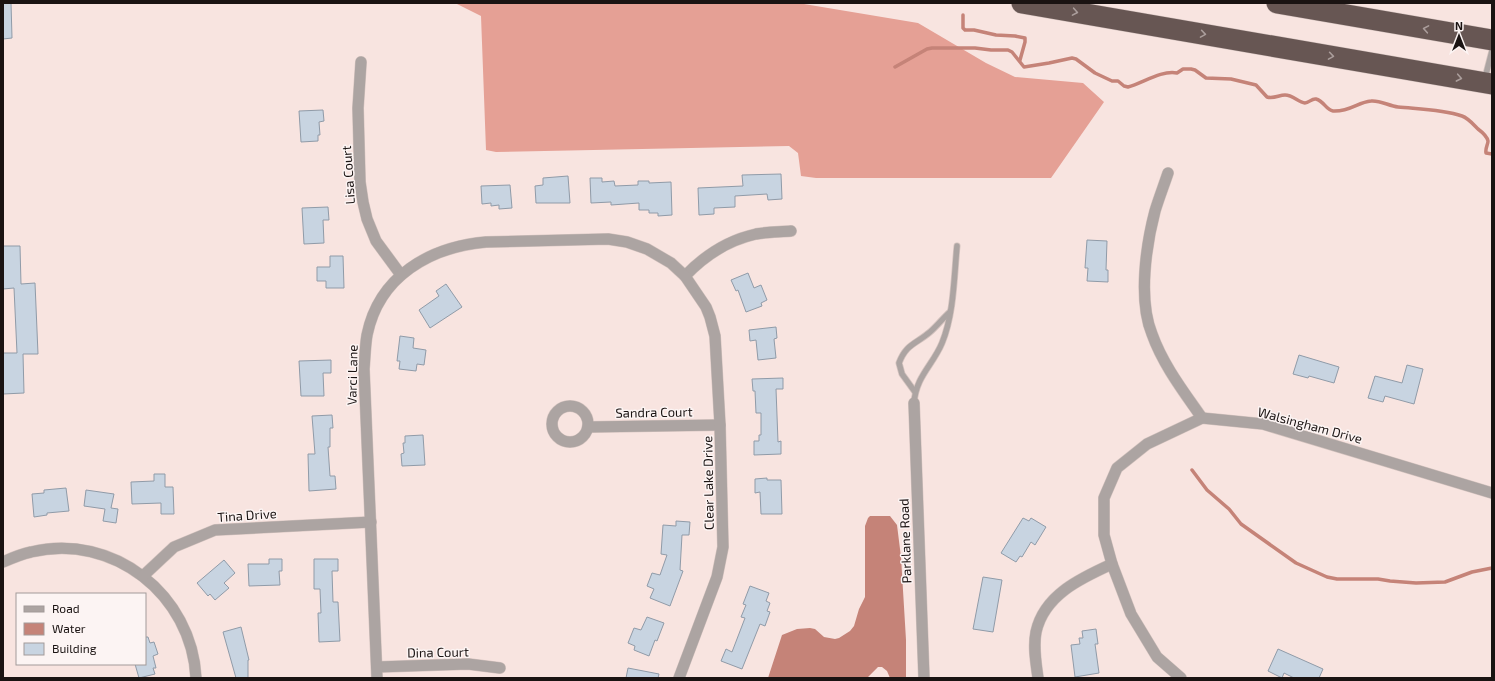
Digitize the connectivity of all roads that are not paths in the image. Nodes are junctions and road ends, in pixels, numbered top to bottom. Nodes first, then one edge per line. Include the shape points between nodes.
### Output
1 (1022, 3) edge
2 (1277, 3) edge
3 (1492, 40) edge
4 (1492, 51) edge
5 (362, 62) dead end
6 (1488, 83) edge
7 (1168, 173) dead end
8 (790, 231) dead end
9 (957, 246) dead end
10 (401, 275) junction
11 (688, 281) junction
12 (950, 311) junction
13 (914, 398) junction
14 (1202, 418) junction
15 (720, 425) junction
16 (588, 427) dead end
17 (1492, 492) edge
18 (371, 522) junction
19 (3, 562) edge
20 (1112, 564) junction
21 (143, 576) junction
22 (500, 668) dead end
23 (377, 672) edge
24 (196, 678) edge
25 (679, 678) edge
26 (924, 678) edge
27 (1038, 678) edge
28 (1181, 678) edge

1 -> 6 highway
3 -> 2 highway
4 - 6 lane
5 - 10 street, Lisa Court via 358,108 360,182 366,219 373,236
7 - 14 street via 1156,211 1145,268 1146,309 1151,333 1161,356
8 - 11 street via 758,234 735,241 695,266
9 - 12 lane
10 - 11 street, Varci Lane via 432,255 467,244 608,239 627,242 647,250 671,264
10 - 18 street, Varci Lane via 389,287 372,318 365,351
11 - 15 street, Clear Lake Drive via 706,307 714,331 717,346
12 - 13 lane via 942,345 918,382
12 - 13 lane via 921,340 909,346 898,363
13 - 26 street, Parklane Road
14 - 17 street, Walsingham Drive via 1264,424
14 - 20 street via 1147,444 1117,468 1104,498 1104,536
15 - 16 street, Sandra Court
15 - 25 street, Clear Lake Drive via 724,547 716,582
18 - 21 street, Tina Drive via 215,530 174,547
18 - 23 street, Varci Lane
19 - 21 street via 33,551 72,549 108,557
20 - 27 street via 1080,580 1052,600 1036,631
20 - 28 street via 1133,618 1157,657
21 - 24 street via 168,600 179,618 188,638
22 - 23 street, Dina Court via 468,664

